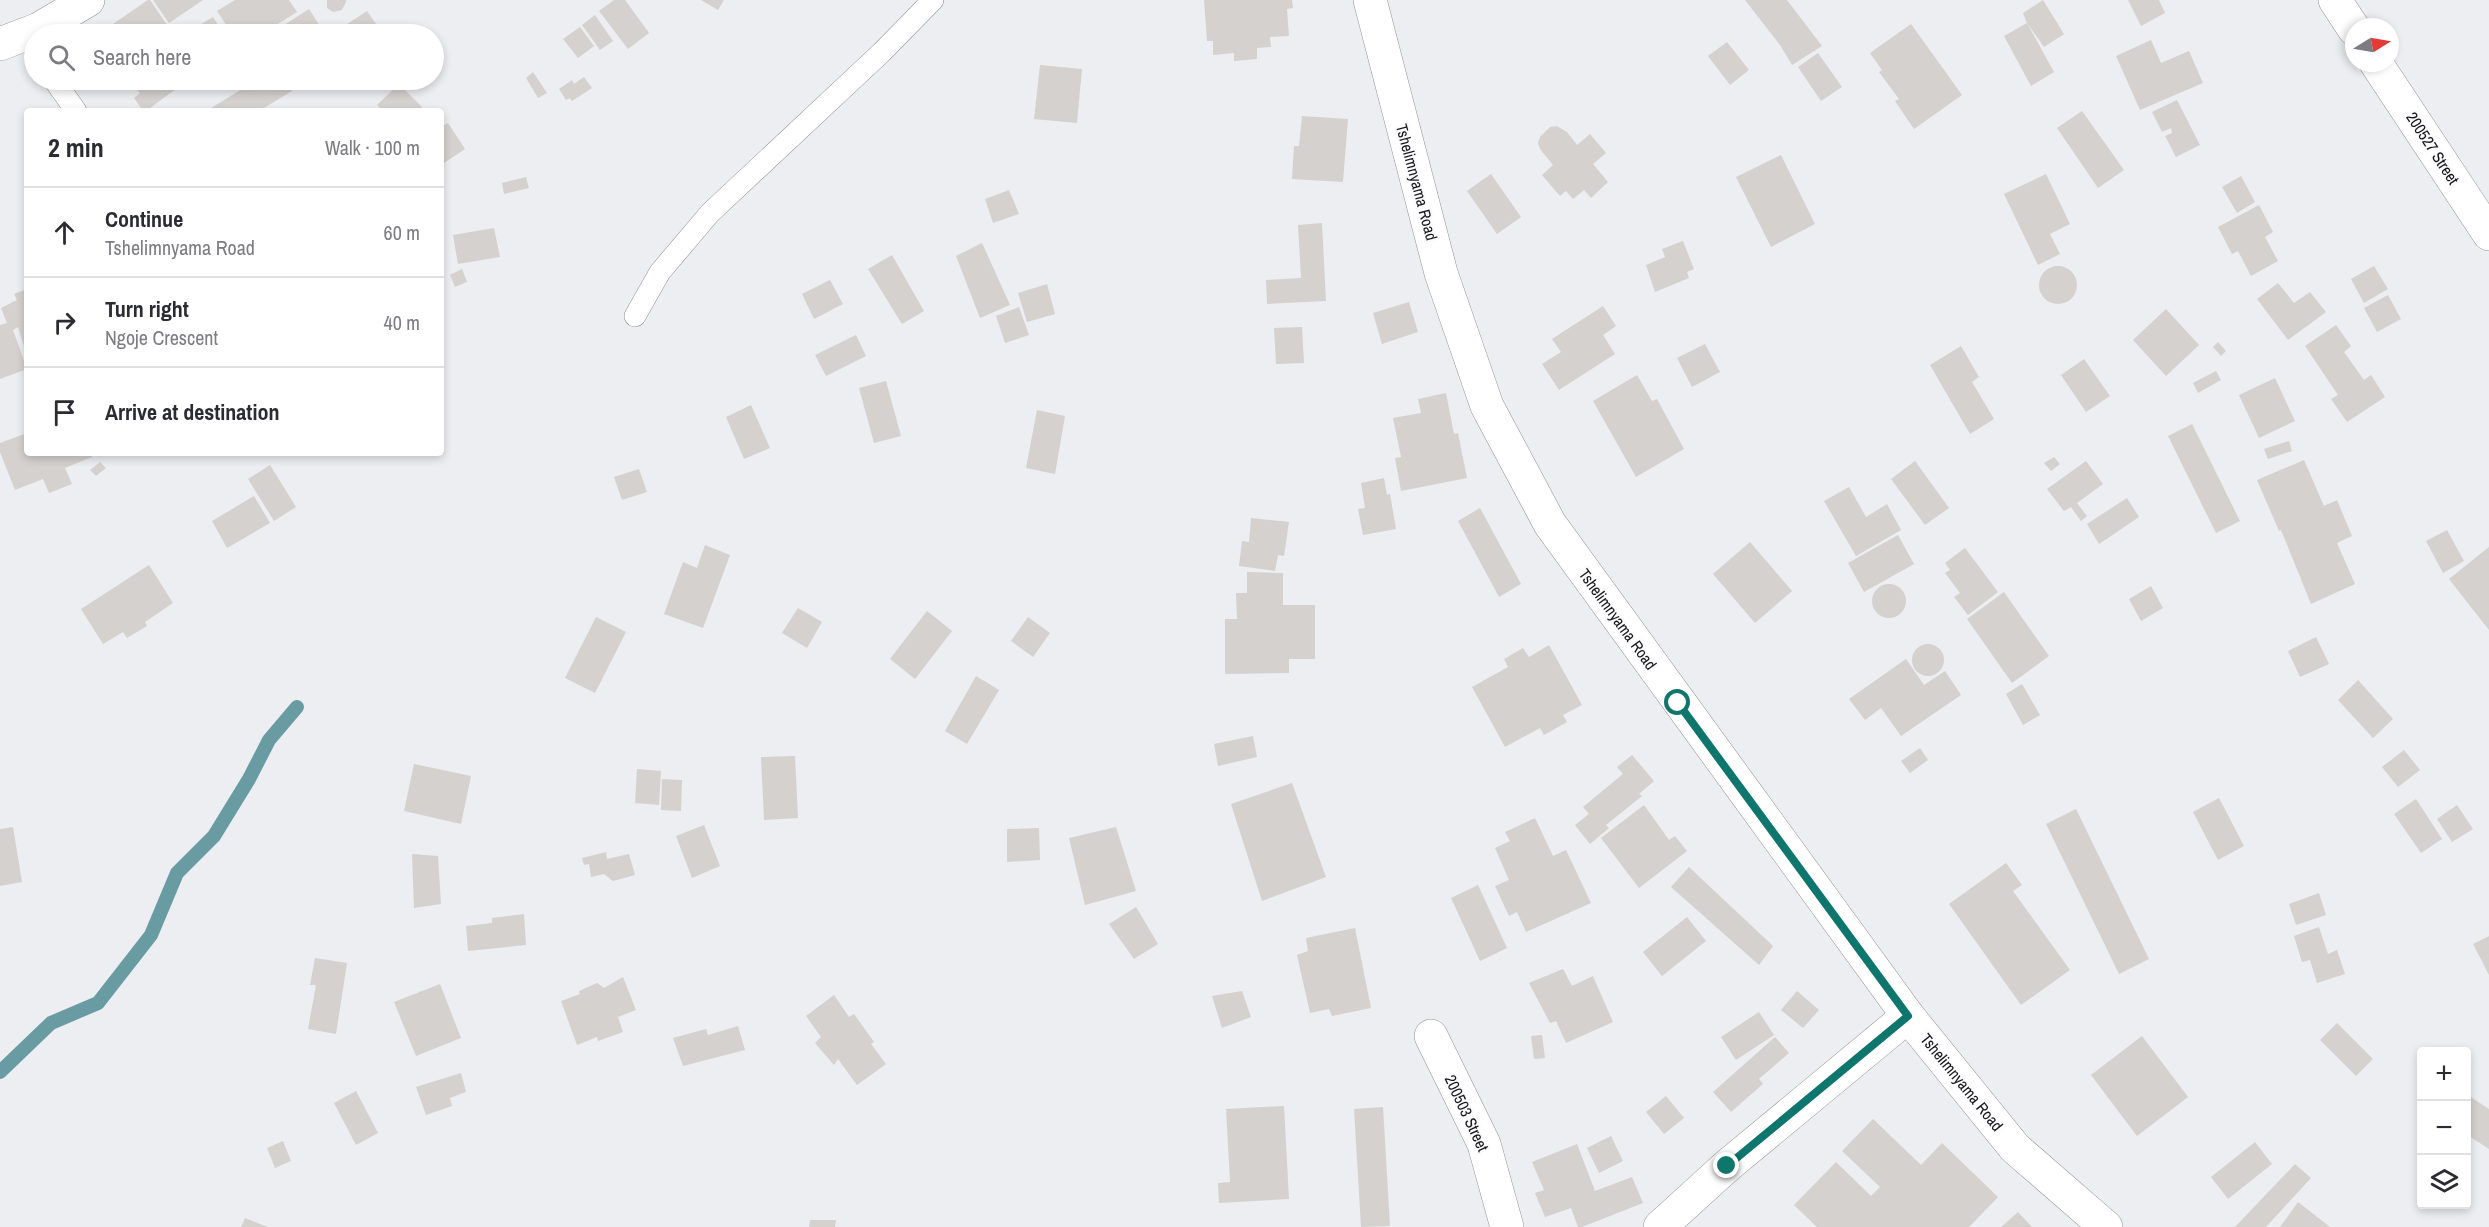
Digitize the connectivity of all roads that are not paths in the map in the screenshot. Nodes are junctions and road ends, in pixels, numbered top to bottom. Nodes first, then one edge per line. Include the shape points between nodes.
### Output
1 (88, 0) edge
2 (933, 0) edge
3 (1370, 0) edge
4 (2335, 0) edge
5 (2347, 18) edge
6 (52, 24) edge
7 (2382, 72) edge
8 (61, 90) edge
9 (74, 108) edge
10 (2489, 234) edge
11 (635, 316) dead end
12 (1908, 1016) junction
13 (1431, 1036) dead end
14 (1507, 1227) edge
15 (1660, 1227) edge
16 (2106, 1227) edge

1 - 6 street
2 - 11 lane via 710,213 660,272
3 - 12 street, Tshelimnyama Road via 1441,273 1487,406 1550,524
4 - 5 street
7 - 10 street, 200527 Street
8 - 9 lane
12 - 15 street via 1727,1166
12 - 16 street, Tshelimnyama Road via 2015,1148
13 - 14 street, 200503 Street via 1484,1144

